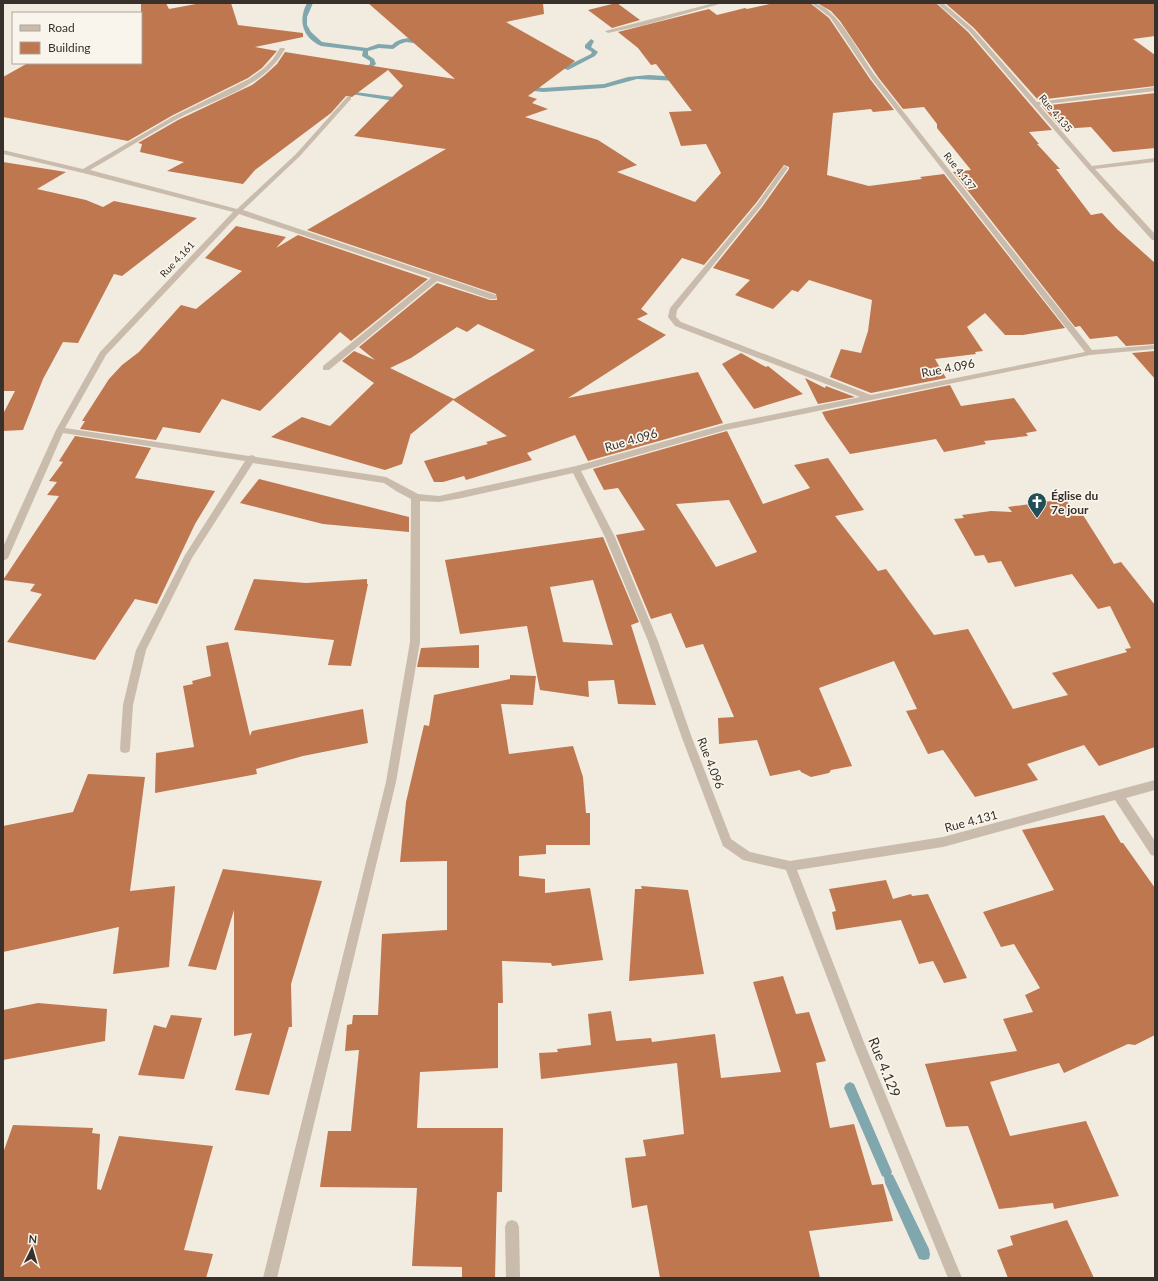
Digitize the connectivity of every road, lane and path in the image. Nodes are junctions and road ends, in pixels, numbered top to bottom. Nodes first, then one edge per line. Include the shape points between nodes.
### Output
1 (720, 3) edge
2 (814, 3) edge
3 (940, 3) edge
4 (608, 31) dead end
5 (282, 49) dead end
6 (1155, 88) edge
7 (349, 98) dead end
8 (1036, 104) junction
9 (3, 152) edge
10 (1155, 160) edge
11 (785, 168) dead end
12 (1090, 168) junction
13 (84, 171) junction
14 (238, 211) junction
15 (1155, 238) edge
16 (436, 278) junction
17 (493, 297) dead end
18 (1155, 347) edge
19 (1090, 353) junction
20 (326, 368) dead end
21 (868, 397) junction
22 (60, 430) junction
23 (252, 458) junction
24 (576, 468) junction
25 (416, 496) junction
26 (3, 558) edge
27 (126, 749) dead end
28 (1155, 786) edge
29 (1118, 795) junction
30 (1155, 851) edge
31 (790, 866) junction
32 (512, 1227) dead end
33 (270, 1278) edge
34 (513, 1278) edge
35 (955, 1278) edge

1 - 4 street
2 - 19 street, Rue 4.137 via 832,16 873,77
3 - 8 street, Rue 4.135 via 971,30
5 - 13 street via 279,58 268,69 244,84 177,117
6 - 8 street
7 - 14 street, Rue 4.161 via 298,155
8 - 12 street, Rue 4.135
9 - 13 street
10 - 12 street
11 - 21 street via 759,205 674,310 672,317 678,324
12 - 15 street, Rue 4.135
13 - 14 street
14 - 16 street
14 - 22 street, Rue 4.161 via 103,354
16 - 17 street
16 - 20 street
18 - 19 street, Rue 4.096
19 - 21 street, Rue 4.096
21 - 24 street, Rue 4.096 via 726,427
22 - 23 street
22 - 26 street, Rue 4.161
23 - 25 street via 386,480
23 - 27 street via 188,557 141,650 128,705
24 - 25 street via 462,495 439,499
24 - 31 street, Rue 4.096 via 610,537 727,842 747,856
25 - 33 street via 415,642 391,782
28 - 29 street, Rue 4.131
29 - 30 street
29 - 31 street, Rue 4.131 via 942,842
31 - 35 street, Rue 4.129 via 859,1045
32 - 34 street

